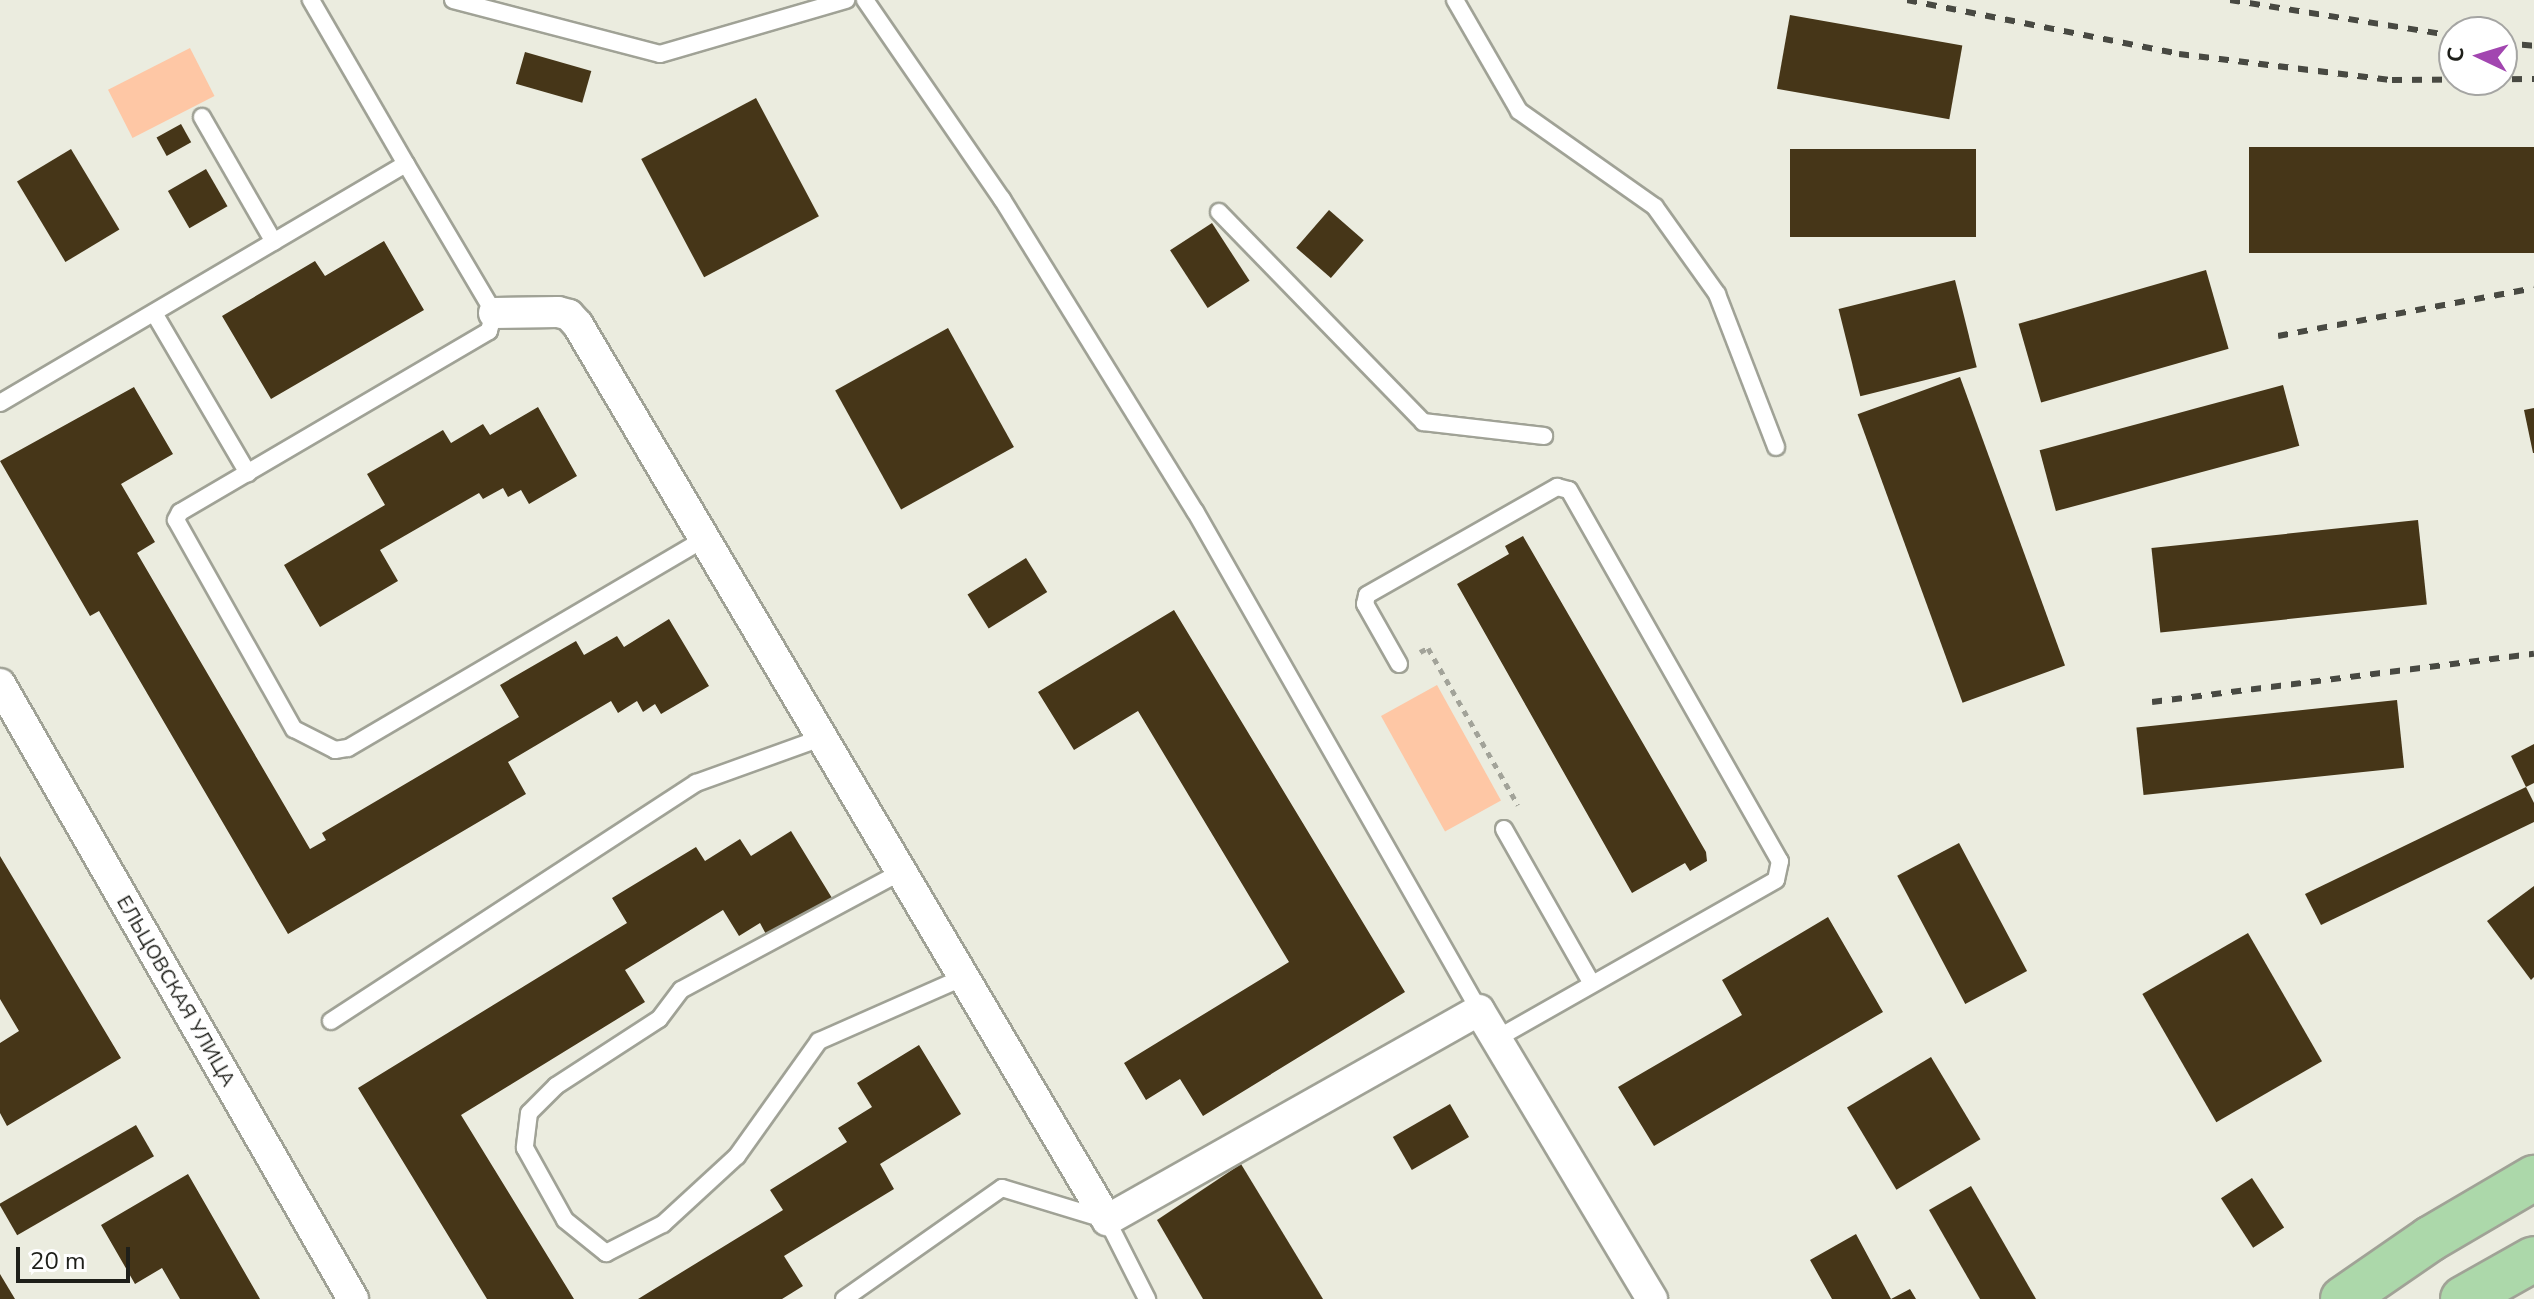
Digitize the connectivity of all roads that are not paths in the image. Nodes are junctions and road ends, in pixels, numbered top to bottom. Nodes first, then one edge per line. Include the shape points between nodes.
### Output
1 (311, 0) edge
2 (453, 0) edge
3 (846, 0) edge
4 (865, 0) edge
5 (1455, 0) edge
6 (202, 117) dead end
7 (406, 164) junction
8 (1219, 212) dead end
9 (274, 242) junction
10 (154, 313) junction
11 (494, 313) junction
12 (0, 403) edge
13 (1544, 436) dead end
14 (1776, 447) dead end
15 (248, 473) junction
16 (702, 540) junction
17 (1399, 664) road end
18 (0, 684) edge
19 (818, 739) junction
20 (1504, 829) road end
21 (899, 873) junction
22 (962, 978) junction
23 (1592, 984) junction
24 (1479, 1010) junction
25 (331, 1021) dead end
26 (1496, 1039) junction
27 (2534, 1178) edge
28 (1107, 1220) junction
29 (2534, 1259) edge
30 (353, 1299) edge
31 (844, 1299) edge
32 (1147, 1299) edge
33 (1652, 1299) edge
34 (2343, 1299) edge
35 (2463, 1299) edge

1 - 7 lane
2 - 3 lane via 660,54
4 - 24 lane via 1002,199 1195,511
5 - 14 lane via 1519,111 1655,207 1717,294
6 - 9 lane
7 - 9 lane
7 - 11 lane
8 - 13 lane via 1423,422
9 - 10 lane
10 - 12 lane
10 - 15 lane
11 - 15 lane via 489,331
11 - 16 street via 569,315
15 - 16 lane via 180,512 178,530 294,729 335,750 348,748
16 - 19 street
17 - 23 lane via 1365,604 1367,595 1557,487 1569,490 1780,861 1781,872 1776,880
18 - 30 street, ЕЛЬЦОВСКАЯ УЛИЦА
19 - 21 street
19 - 25 lane via 696,783
20 - 23 lane
21 - 22 street
21 - 22 lane via 681,990 659,1019 556,1086 529,1113 525,1148 565,1220 606,1253 663,1224 737,1156 819,1041
22 - 28 street
23 - 26 lane
24 - 26 street
24 - 28 street
26 - 33 street
27 - 34 main road
28 - 31 lane via 1002,1188
28 - 32 lane
29 - 35 main road

